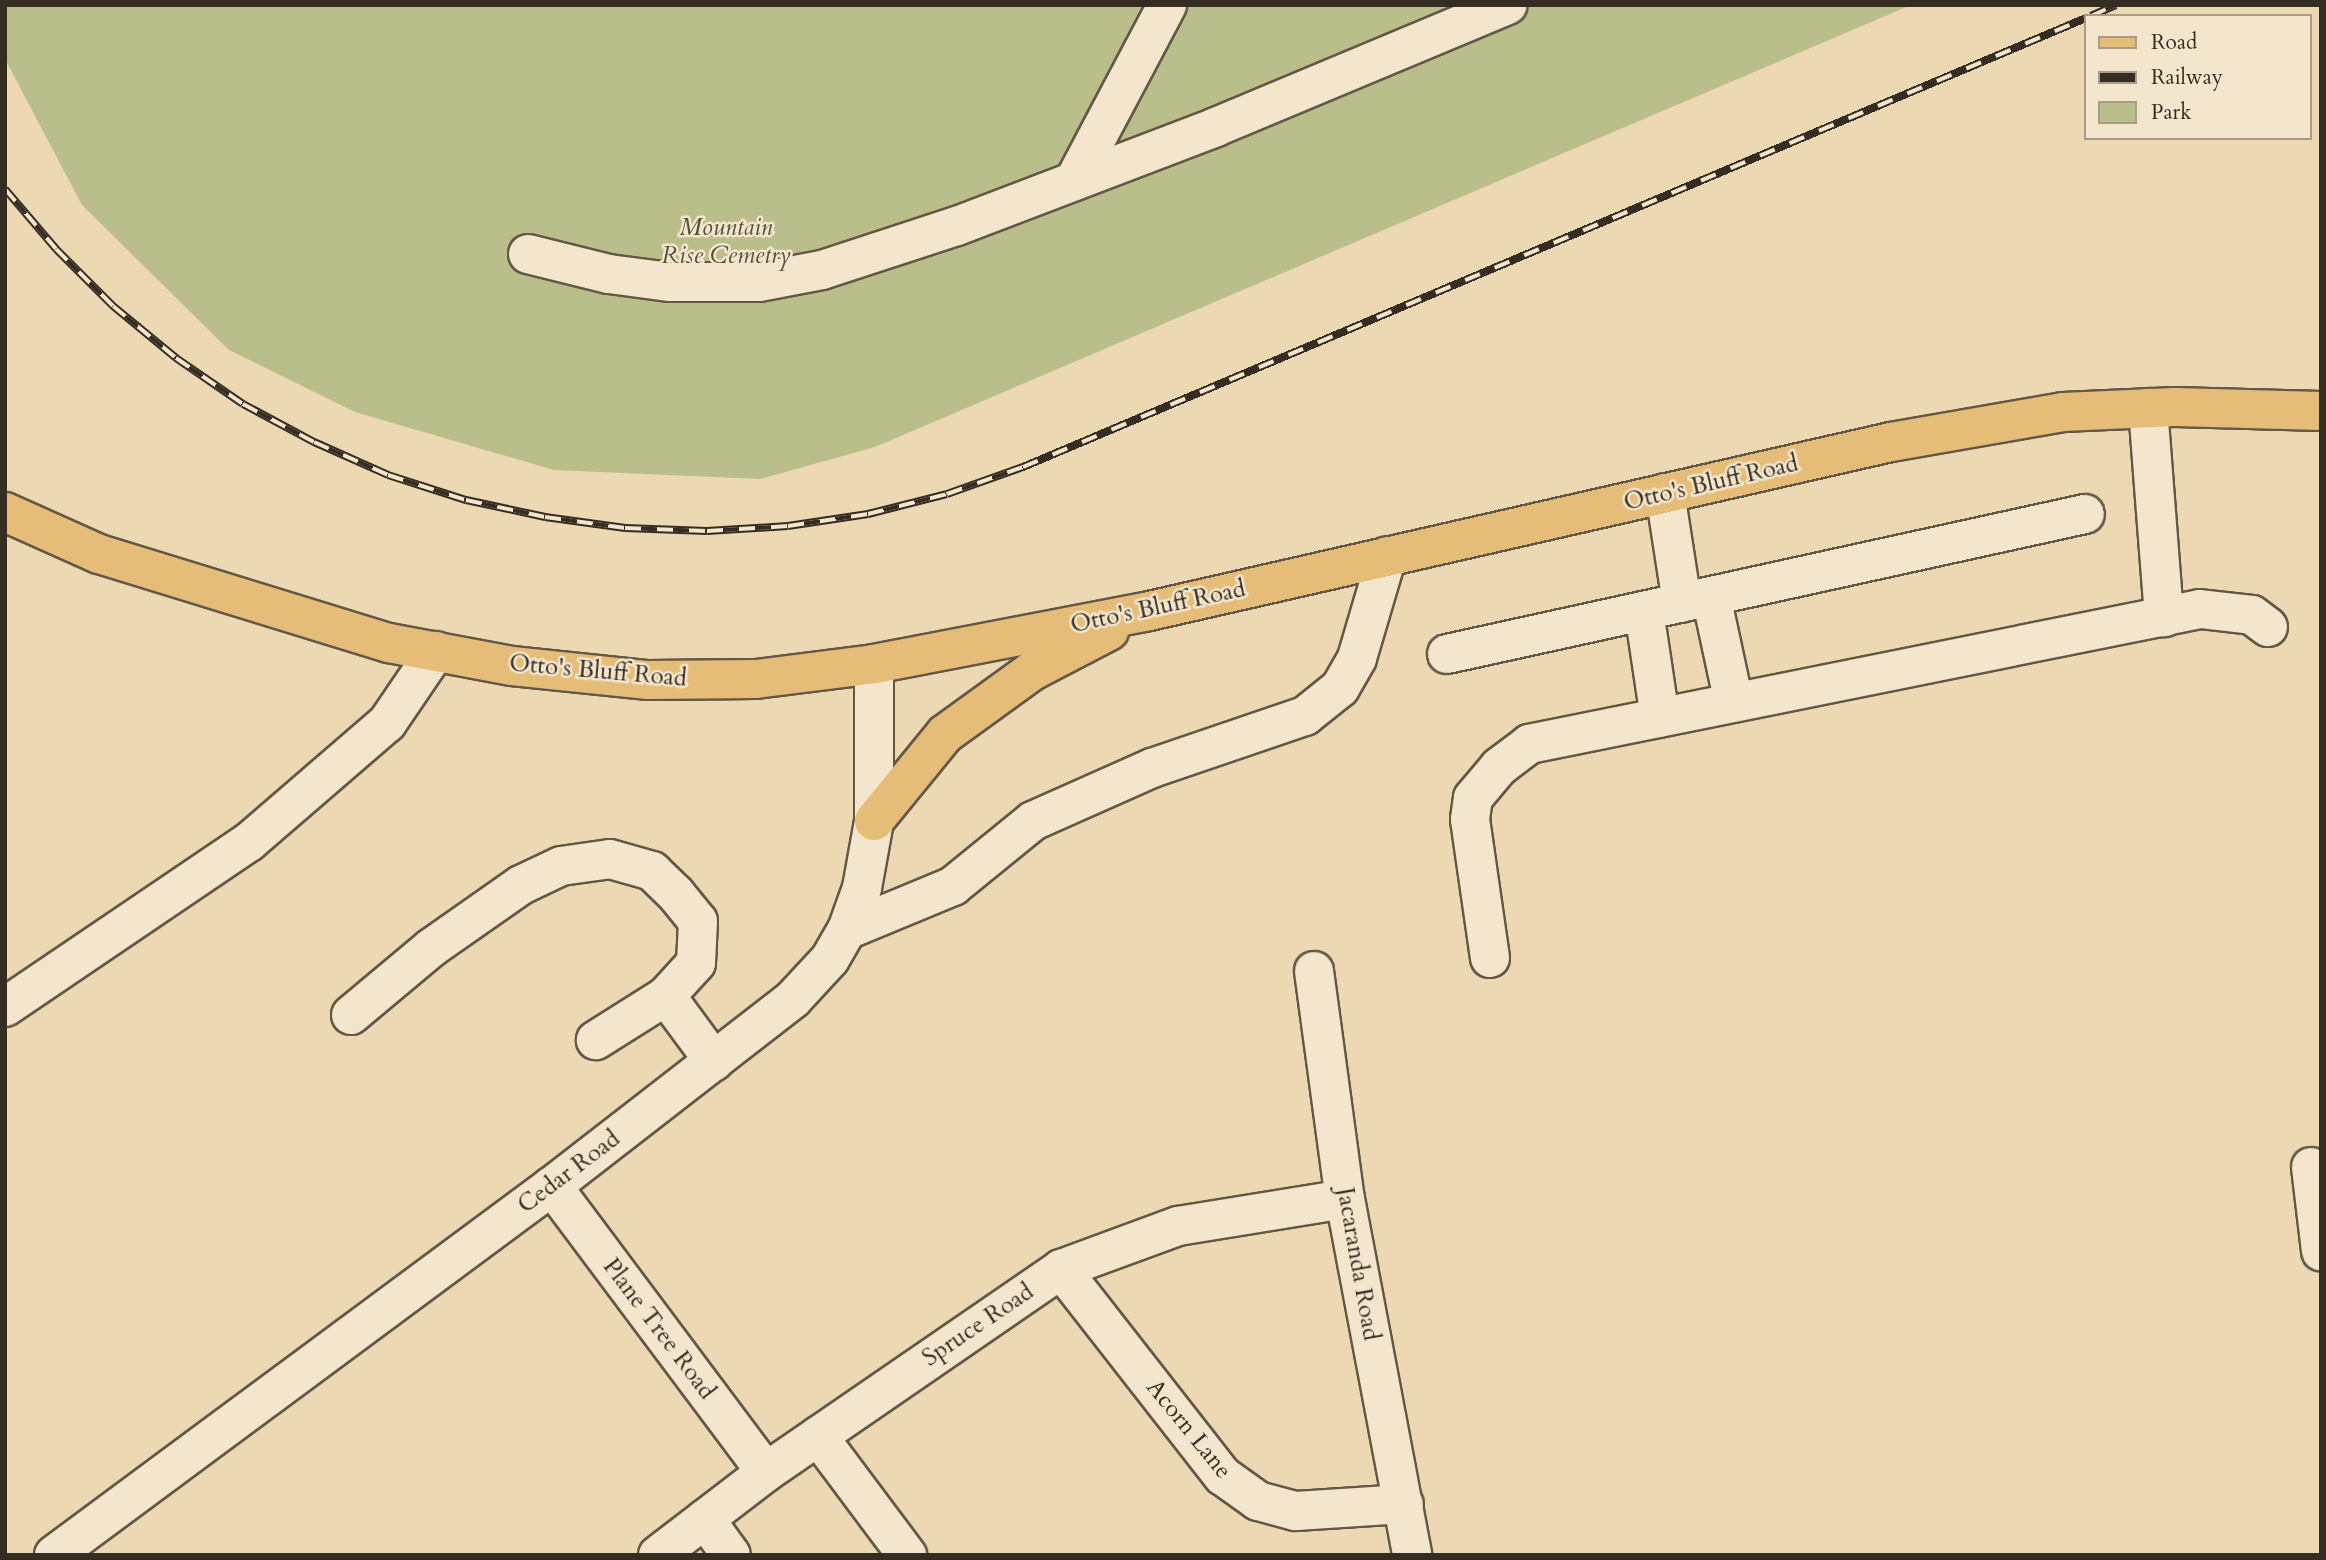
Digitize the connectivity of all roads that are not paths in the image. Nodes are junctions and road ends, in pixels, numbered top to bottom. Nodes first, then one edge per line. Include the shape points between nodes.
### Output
1 (1167, 5) edge
2 (1507, 5) edge
3 (1075, 178) junction
4 (528, 254) dead end
5 (2148, 408) junction
6 (2321, 411) edge
7 (1665, 493) junction
8 (5, 512) edge
9 (2085, 514) dead end
10 (1387, 556) junction
11 (1696, 599) junction
12 (1644, 611) junction
13 (1145, 612) junction
14 (2164, 617) junction
15 (2268, 627) dead end
16 (436, 651) junction
17 (1447, 654) dead end
18 (874, 664) junction
19 (1734, 703) junction
20 (1660, 718) junction
21 (874, 821) junction
22 (847, 930) junction
23 (1490, 958) dead end
24 (1314, 971) dead end
25 (666, 996) junction
26 (5, 1007) edge
27 (351, 1014) dead end
28 (596, 1040) dead end
29 (714, 1061) junction
30 (2312, 1167) dead end
31 (552, 1186) junction
32 (1345, 1199) junction
33 (2321, 1251) edge
34 (1061, 1269) junction
35 (818, 1436) junction
36 (766, 1472) junction
37 (1404, 1504) junction
38 (705, 1519) junction
39 (54, 1555) edge
40 (658, 1555) edge
41 (731, 1555) edge
42 (907, 1555) edge
43 (1412, 1555) edge

1 - 3 street
2 - 3 street via 1216,127
3 - 4 street via 957,226 835,266 759,282 670,282 608,274
5 - 6 main road, Otto's Bluff Road
5 - 7 main road, Otto's Bluff Road via 2063,412 1891,442
5 - 14 street
7 - 10 main road, Otto's Bluff Road
7 - 11 street
8 - 16 main road, Otto's Bluff Road via 99,554 389,643
9 - 11 street
10 - 13 main road, Otto's Bluff Road
10 - 22 street via 1357,658 1340,688 1305,716 1152,768 1033,821 953,886
11 - 12 street
11 - 19 street
12 - 17 street
12 - 20 street
13 - 18 main road, Otto's Bluff Road
13 - 21 main road via 994,695 945,734
14 - 15 street via 2200,609 2252,615
14 - 19 street
16 - 18 main road, Otto's Bluff Road via 512,666 648,680 756,679
16 - 26 street via 387,723 249,842
18 - 21 street, Cedar Road
19 - 20 street
20 - 23 street via 1529,744 1499,767 1473,798 1470,819
21 - 22 street, Cedar Road via 862,888
22 - 29 street, Cedar Road via 830,959 793,999
24 - 32 street, Jacaranda Road
25 - 27 street via 696,963 698,921 652,870 610,859 561,866 521,886 431,948
25 - 28 street
25 - 29 street
29 - 31 street, Cedar Road
30 - 33 street
31 - 36 street, Plane Tree Road
31 - 39 street, Cedar Road
32 - 34 street, Spruce Road via 1178,1226
32 - 37 street, Jacaranda Road
34 - 35 street, Spruce Road
34 - 37 street, Acorn Lane via 1223,1476 1258,1501 1296,1511
35 - 36 street, Spruce Road
35 - 42 street
36 - 38 street, Spruce Road
37 - 43 street, Jacaranda Road
38 - 40 street, Spruce Road
38 - 41 street

